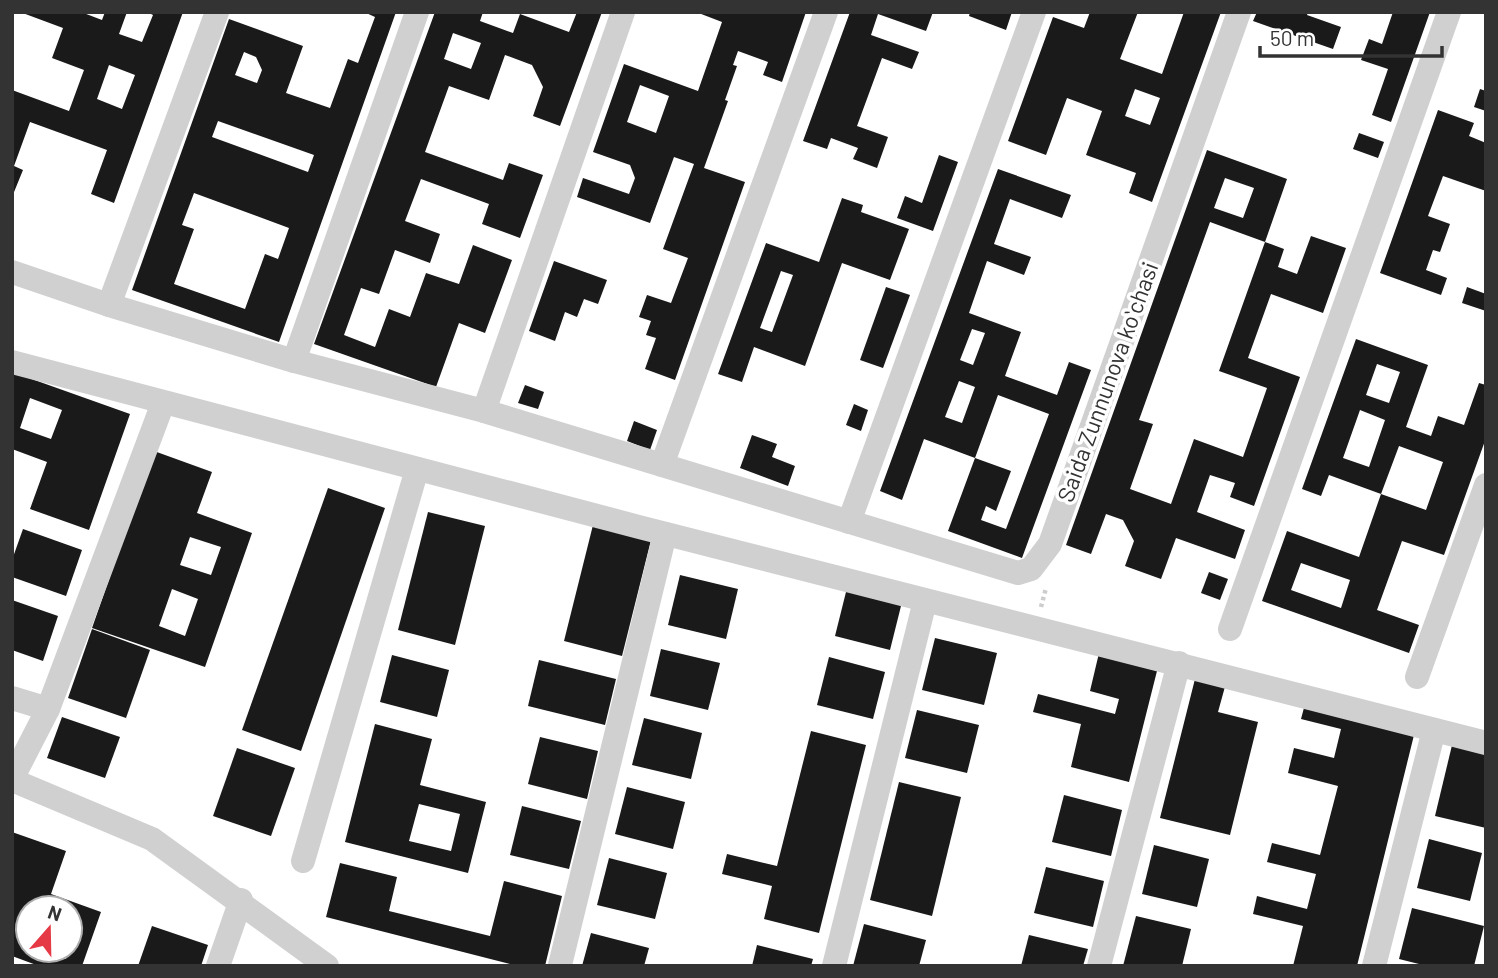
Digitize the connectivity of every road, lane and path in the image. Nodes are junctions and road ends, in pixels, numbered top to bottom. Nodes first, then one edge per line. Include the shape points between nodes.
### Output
1 (217, 12) edge
2 (417, 12) edge
3 (623, 12) edge
4 (826, 12) edge
5 (1034, 12) edge
6 (1239, 12) edge
7 (1448, 12) edge
8 (12, 272) edge
9 (108, 305) junction
10 (294, 361) junction
11 (12, 362) edge
12 (163, 403) junction
13 (484, 411) junction
14 (662, 465) junction
15 (417, 469) junction
16 (1486, 485) edge
17 (849, 522) junction
18 (665, 534) junction
19 (925, 601) junction
20 (1230, 629) dead end
21 (1179, 663) junction
22 (1417, 677) dead end
23 (12, 698) edge
24 (48, 709) junction
25 (1434, 730) junction
26 (1486, 743) edge
27 (12, 779) edge
28 (303, 861) dead end
29 (241, 900) junction
30 (561, 965) edge
31 (218, 966) edge
32 (327, 966) edge
33 (834, 966) edge
34 (1099, 966) edge
35 (1374, 966) edge

1 - 9 street
2 - 10 street
3 - 13 street
4 - 14 street
5 - 17 street
6 - 17 street, Saida Zunnunova koʻchasi via 1050,544 1038,561 1017,573
7 - 20 street
8 - 9 street, Saida Zunnunova koʻchasi
9 - 10 street, Saida Zunnunova koʻchasi
10 - 13 street, Saida Zunnunova koʻchasi
11 - 12 street
12 - 15 street
12 - 24 street
13 - 14 street, Saida Zunnunova koʻchasi
14 - 17 street, Saida Zunnunova koʻchasi
15 - 18 street
15 - 28 street
16 - 22 street
18 - 19 street
18 - 30 street
19 - 21 street
19 - 33 street
21 - 25 street
21 - 34 street
23 - 24 street
24 - 27 street
25 - 26 street
25 - 35 street
27 - 29 street via 152,838
29 - 31 street
29 - 32 street

